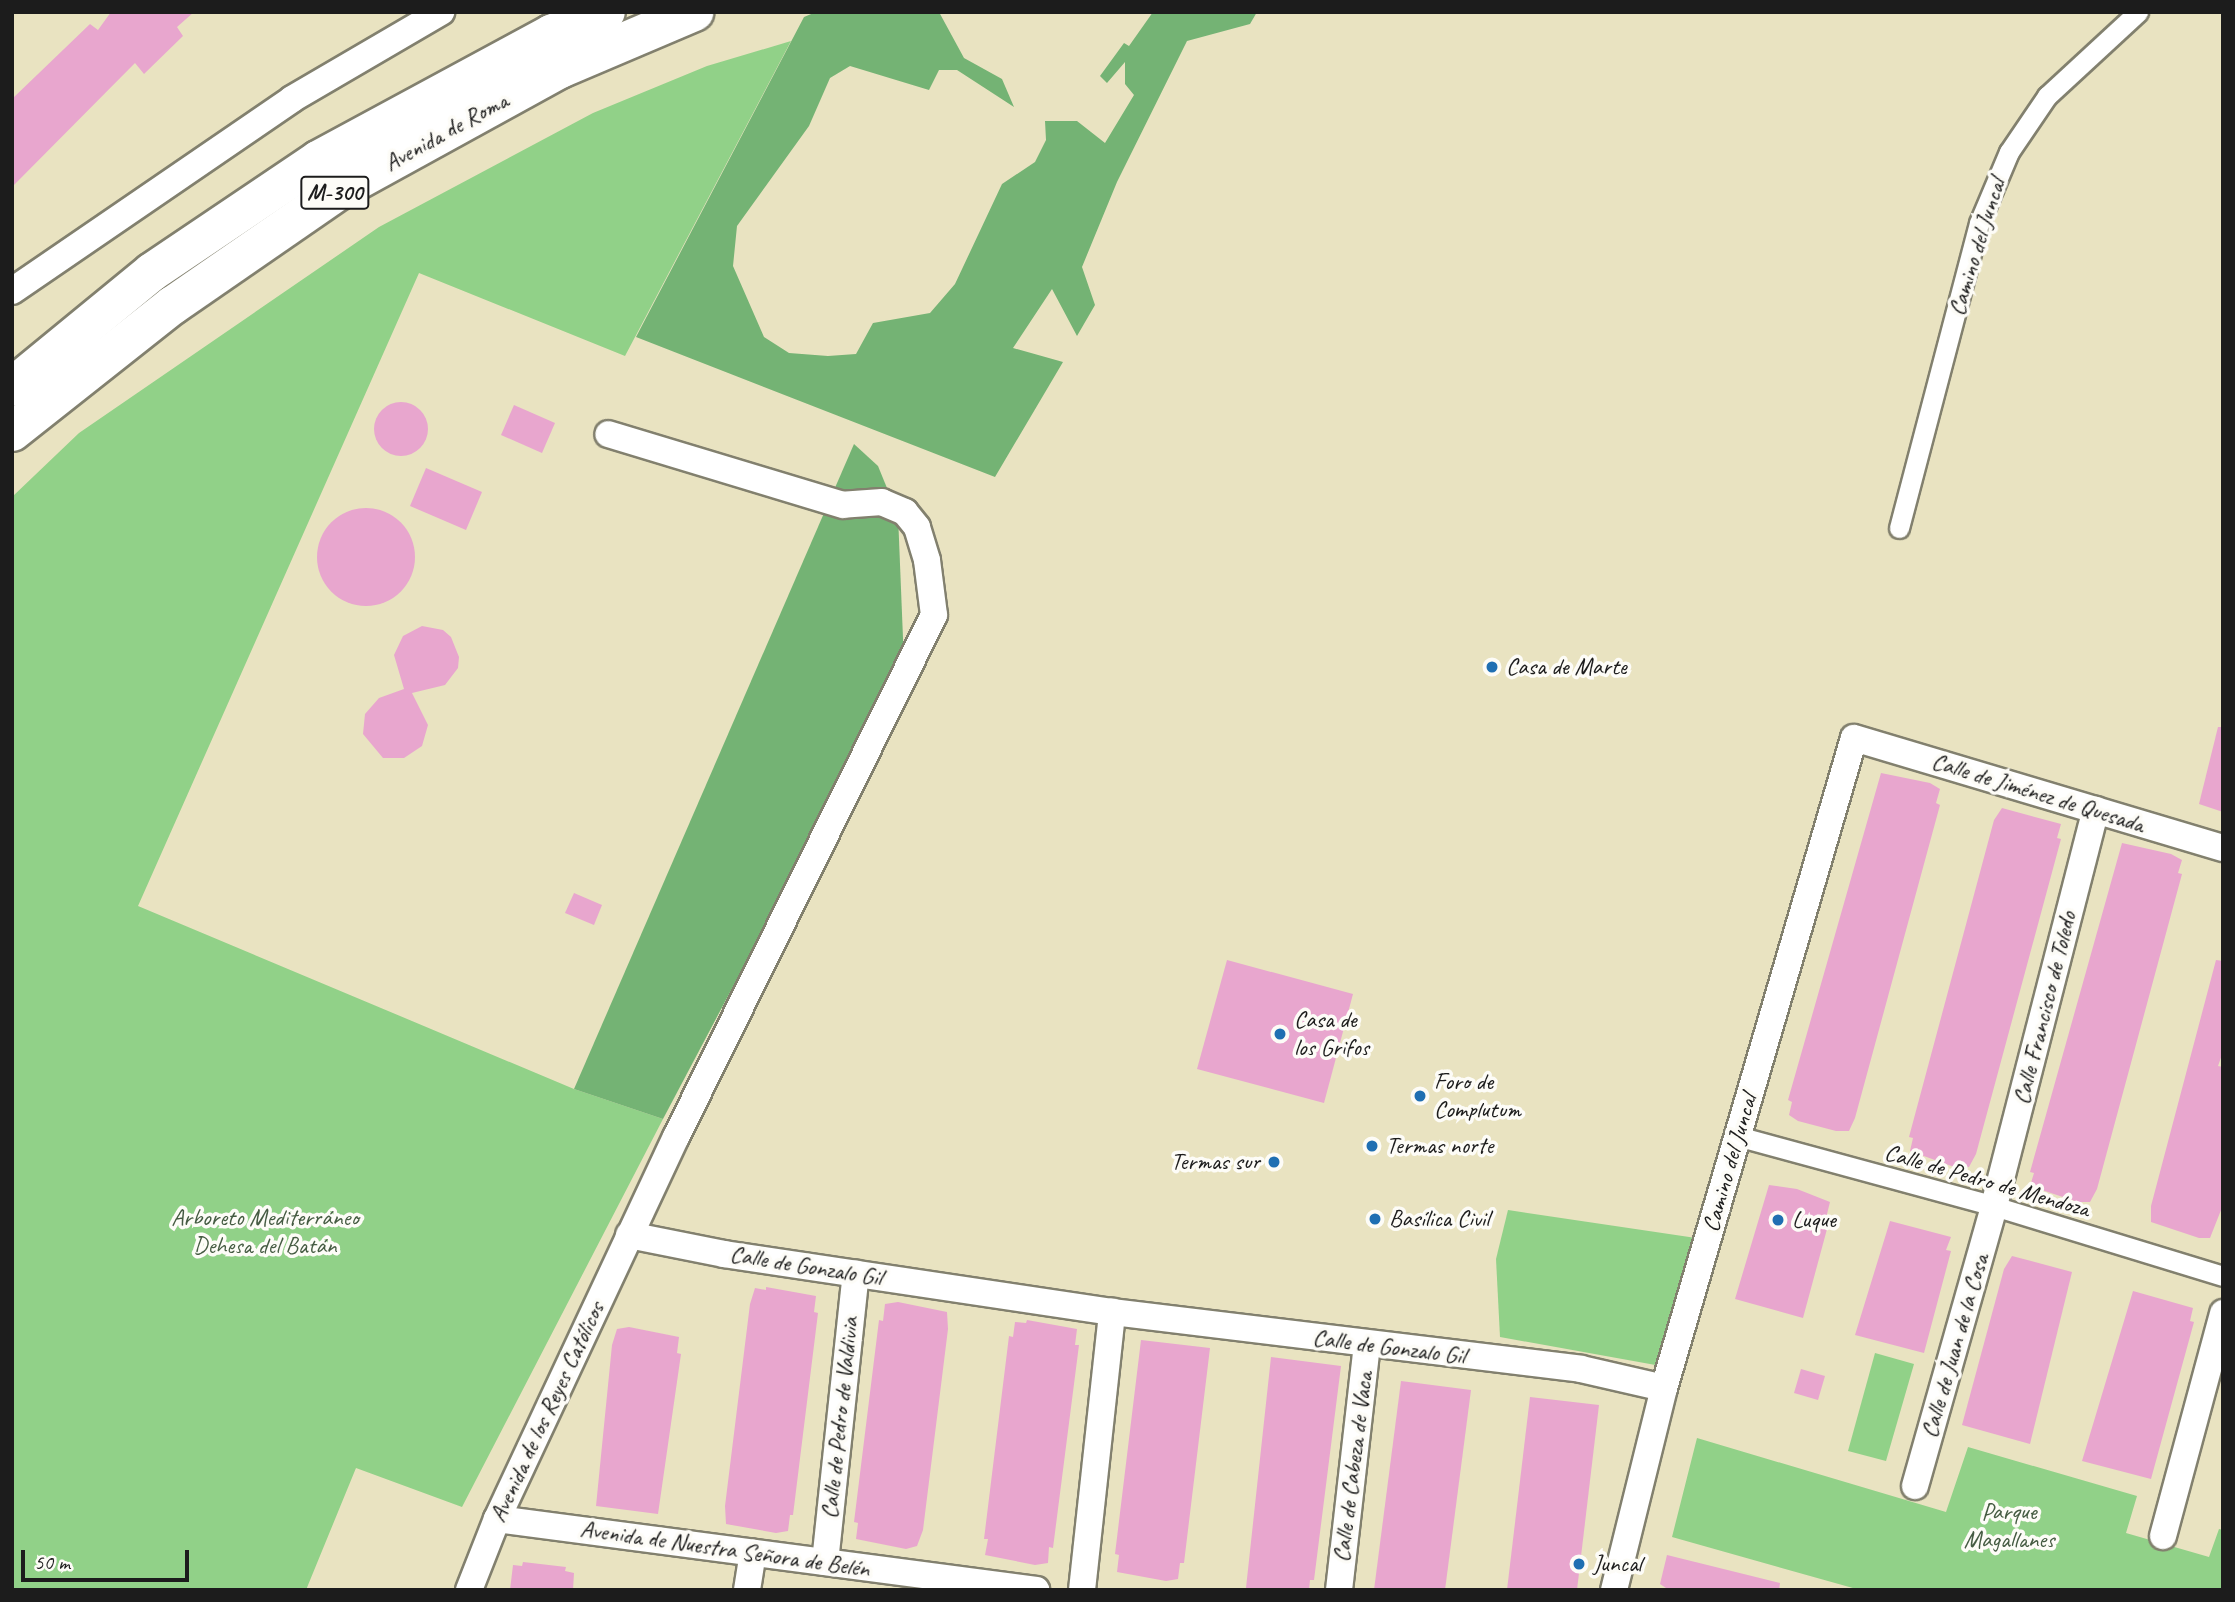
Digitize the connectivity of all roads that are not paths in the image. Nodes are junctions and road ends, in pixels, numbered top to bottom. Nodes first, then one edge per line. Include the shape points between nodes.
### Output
1 (441, 12) edge
2 (606, 12) edge
3 (694, 12) edge
4 (2138, 12) edge
5 (12, 291) edge
6 (12, 387) edge
7 (12, 432) edge
8 (608, 434) dead end
9 (1899, 528) dead end
10 (1854, 738) joint
11 (2096, 810) junction
12 (2223, 848) edge
13 (1737, 1136) junction
14 (1994, 1206) junction
15 (629, 1235) junction
16 (856, 1273) junction
17 (2223, 1276) edge
18 (1112, 1311) junction
19 (2223, 1313) edge
20 (1367, 1345) junction
21 (1664, 1388) junction
22 (1915, 1486) dead end
23 (498, 1518) junction
24 (2164, 1536) dead end
25 (752, 1552) junction
26 (825, 1562) junction
27 (469, 1590) edge
28 (747, 1590) edge
29 (1036, 1590) edge
30 (1082, 1590) edge
31 (1339, 1590) edge
32 (1614, 1590) edge

1 - 5 street via 292,99
2 - 6 main road, Avenida de Roma / M-300 via 551,34 318,160 152,272
3 - 7 main road, Avenida de Roma / M-300 via 560,69 340,190 173,304
4 - 9 street, Camino del Juncal via 2047,96 2009,152 1979,223
8 - 15 street, Avenida de los Reyes Católicos via 843,505 882,502 905,512 917,527 927,560 934,615
10 - 11 street, Calle de Jiménez de Quesada
10 - 13 street, Camino del Juncal
11 - 12 street, Calle de Jiménez de Quesada
11 - 14 street, Calle Francisco de Toledo
13 - 14 street, Calle de Pedro de Mendoza
13 - 21 street, Camino del Juncal
14 - 17 street, Calle de Pedro de Mendoza
14 - 22 street, Calle de Juan de la Cosa
15 - 16 street, Calle de Gonzalo Gil
15 - 23 street, Avenida de los Reyes Católicos
16 - 18 street, Calle de Gonzalo Gil
16 - 26 street, Calle de Pedro de Valdivia
18 - 20 street, Calle de Gonzalo Gil
18 - 30 street
19 - 24 street
20 - 21 street, Calle de Gonzalo Gil via 1581,1369
20 - 31 street, Calle de Cabeza de Vaca
21 - 32 street, Camino del Juncal
23 - 25 street, Avenida de Nuestra Señora de Belén
23 - 27 street, Avenida de los Reyes Católicos
25 - 26 street, Avenida de Nuestra Señora de Belén
25 - 28 street
26 - 29 street, Avenida de Nuestra Señora de Belén

